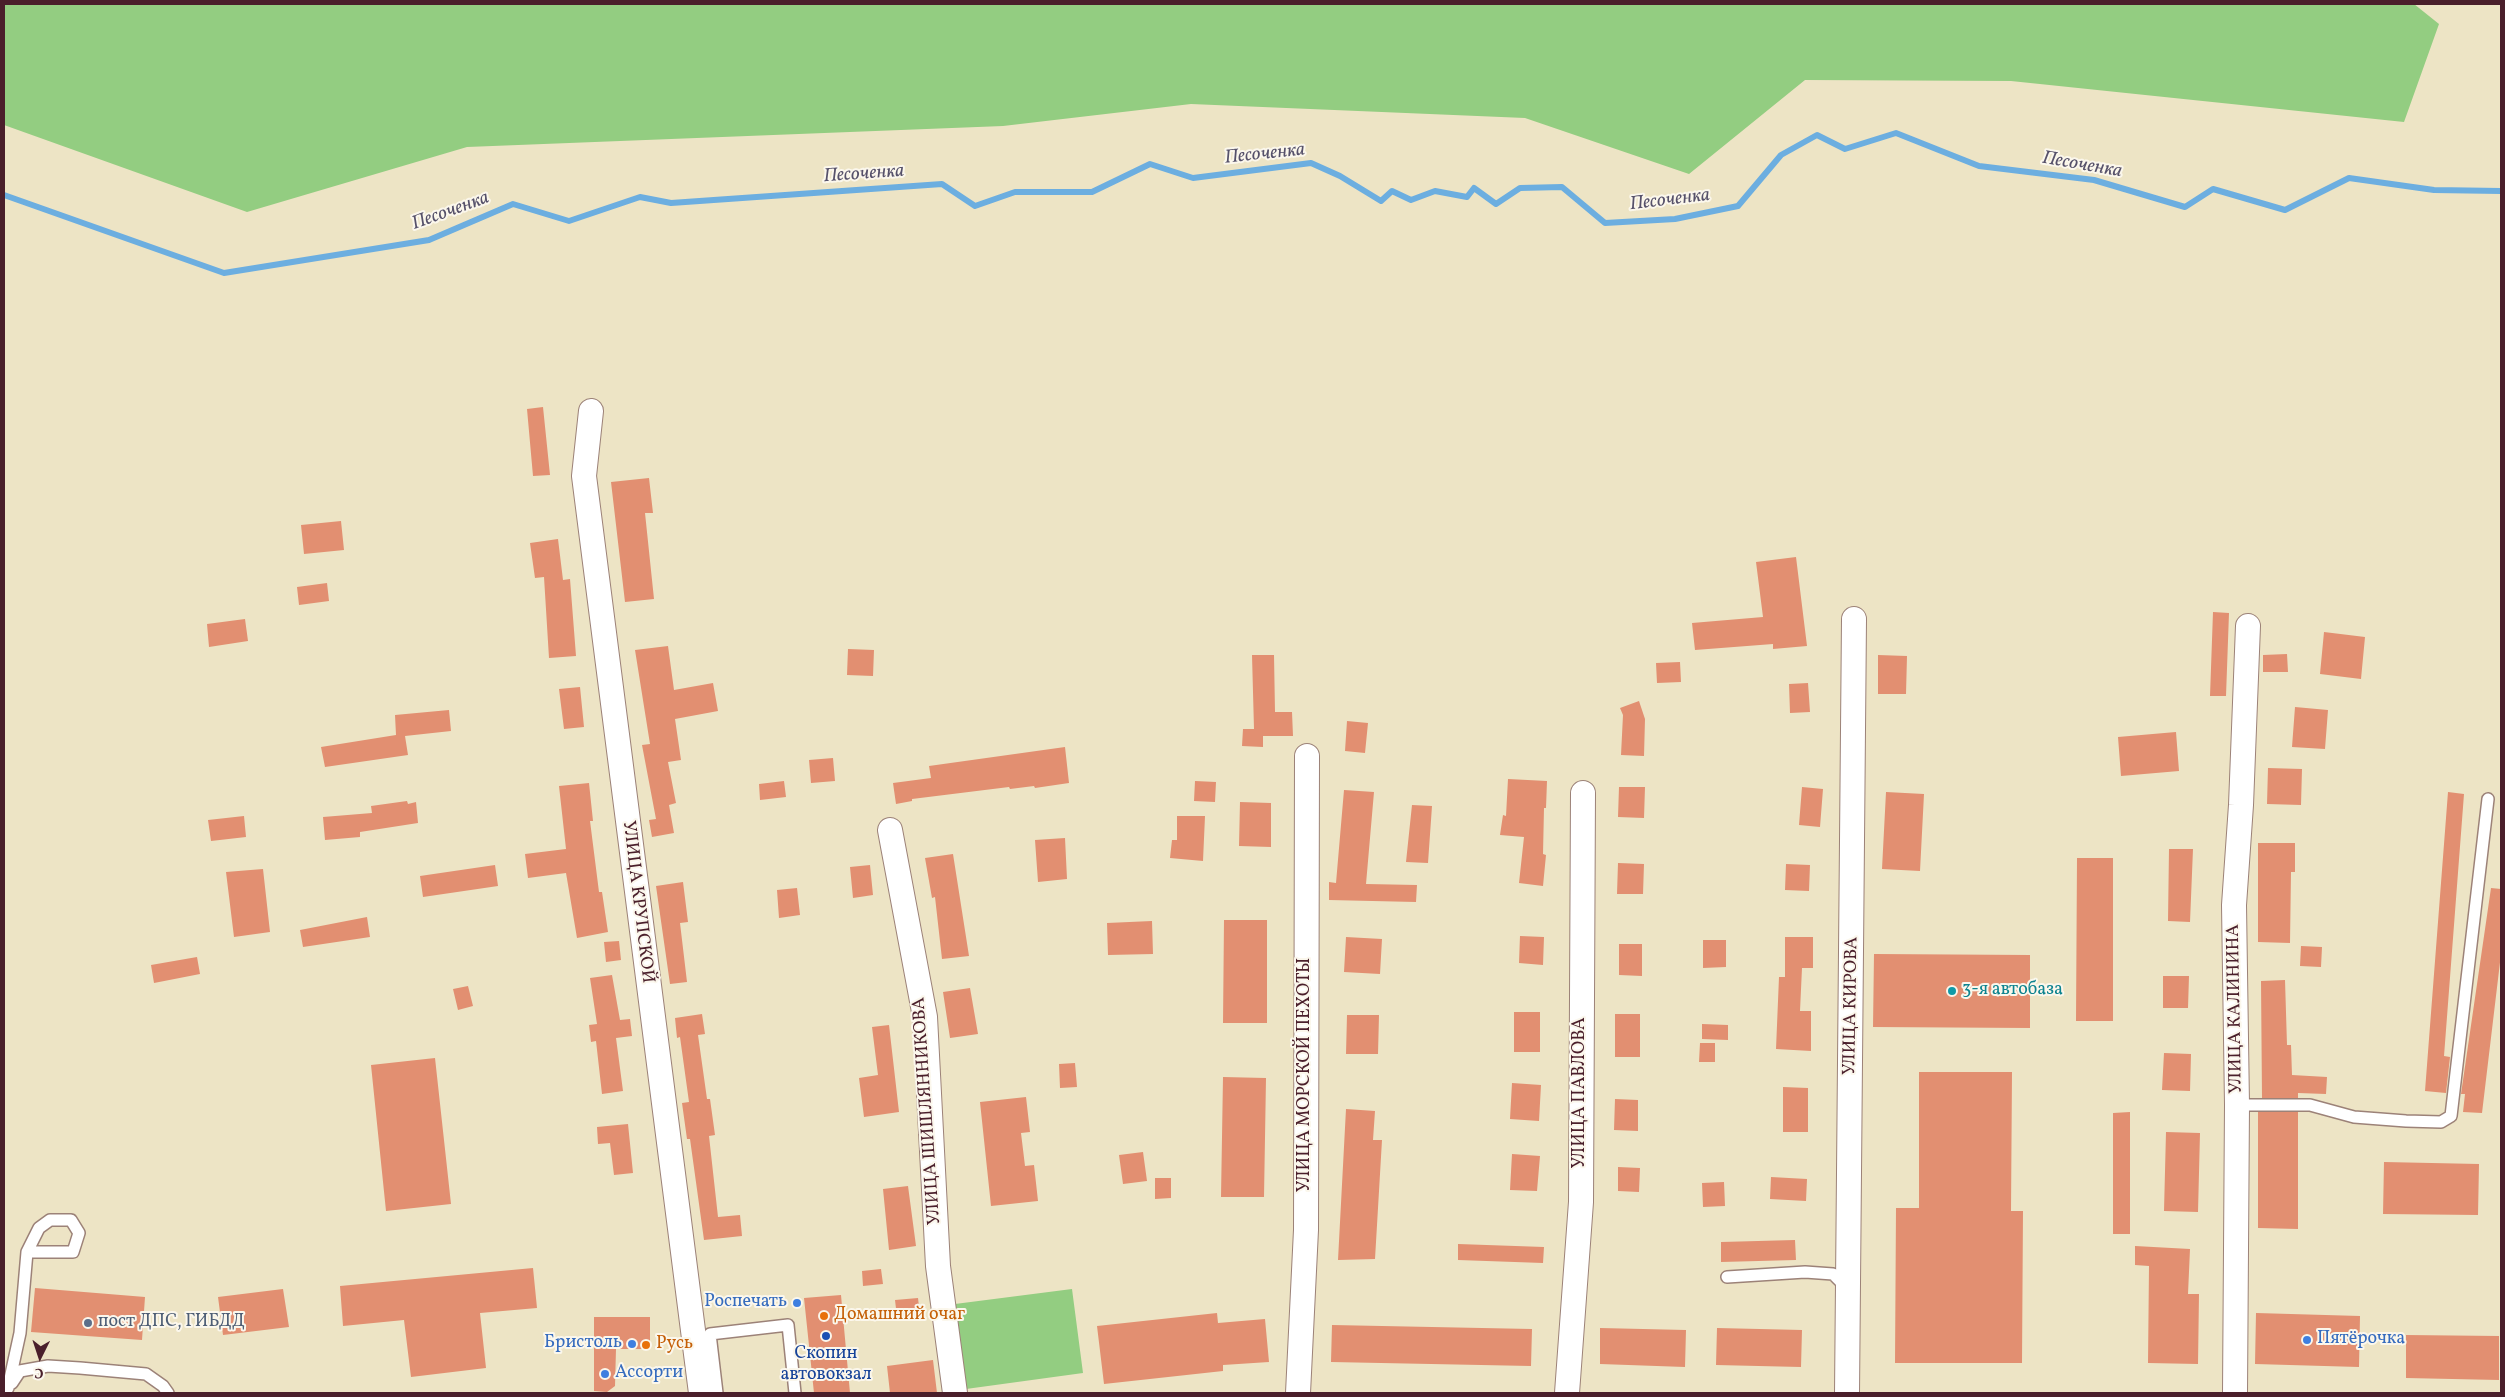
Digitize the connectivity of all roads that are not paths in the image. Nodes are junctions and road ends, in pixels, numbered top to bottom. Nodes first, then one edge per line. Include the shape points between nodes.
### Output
1 (591, 411) dead end
2 (1854, 619) dead end
3 (2248, 626) dead end
4 (1307, 756) dead end
5 (1583, 792) dead end
6 (2488, 799) dead end
7 (890, 830) dead end
8 (2237, 1105) junction
9 (27, 1252) junction
10 (1727, 1277) dead end
11 (1849, 1290) junction
12 (8, 1390) edge
13 (168, 1393) edge
14 (701, 1393) edge
15 (718, 1393) edge
16 (795, 1393) edge
17 (955, 1393) edge
18 (1298, 1393) edge
19 (1567, 1393) edge
20 (1848, 1393) edge
21 (2235, 1393) edge

1 - 14 street, УЛИЦА КРУПСКОЙ via 584,476
2 - 11 street, УЛИЦА КИРОВА
3 - 8 street, УЛИЦА КАЛИНИНА via 2234,905
4 - 18 street, УЛИЦА МОРСКОЙ ПЕХОТЫ via 1306,1230
5 - 19 street, УЛИЦА ПАВЛОВА via 1581,1202
6 - 8 lane via 2451,1116 2441,1122 2406,1121 2354,1117 2310,1105
7 - 17 street, УЛИЦА ШИШЛЯННИКОВА via 925,1018 938,1266
8 - 21 street, УЛИЦА КАЛИНИНА
9 - 9 lane via 73,1252 79,1233 70,1220 50,1220 39,1228
9 - 12 lane via 20,1333
10 - 11 lane via 1805,1272 1833,1274
11 - 20 street, УЛИЦА КИРОВА
12 - 13 lane via 20,1371 48,1366 146,1374
15 - 16 lane via 710,1334 788,1325

